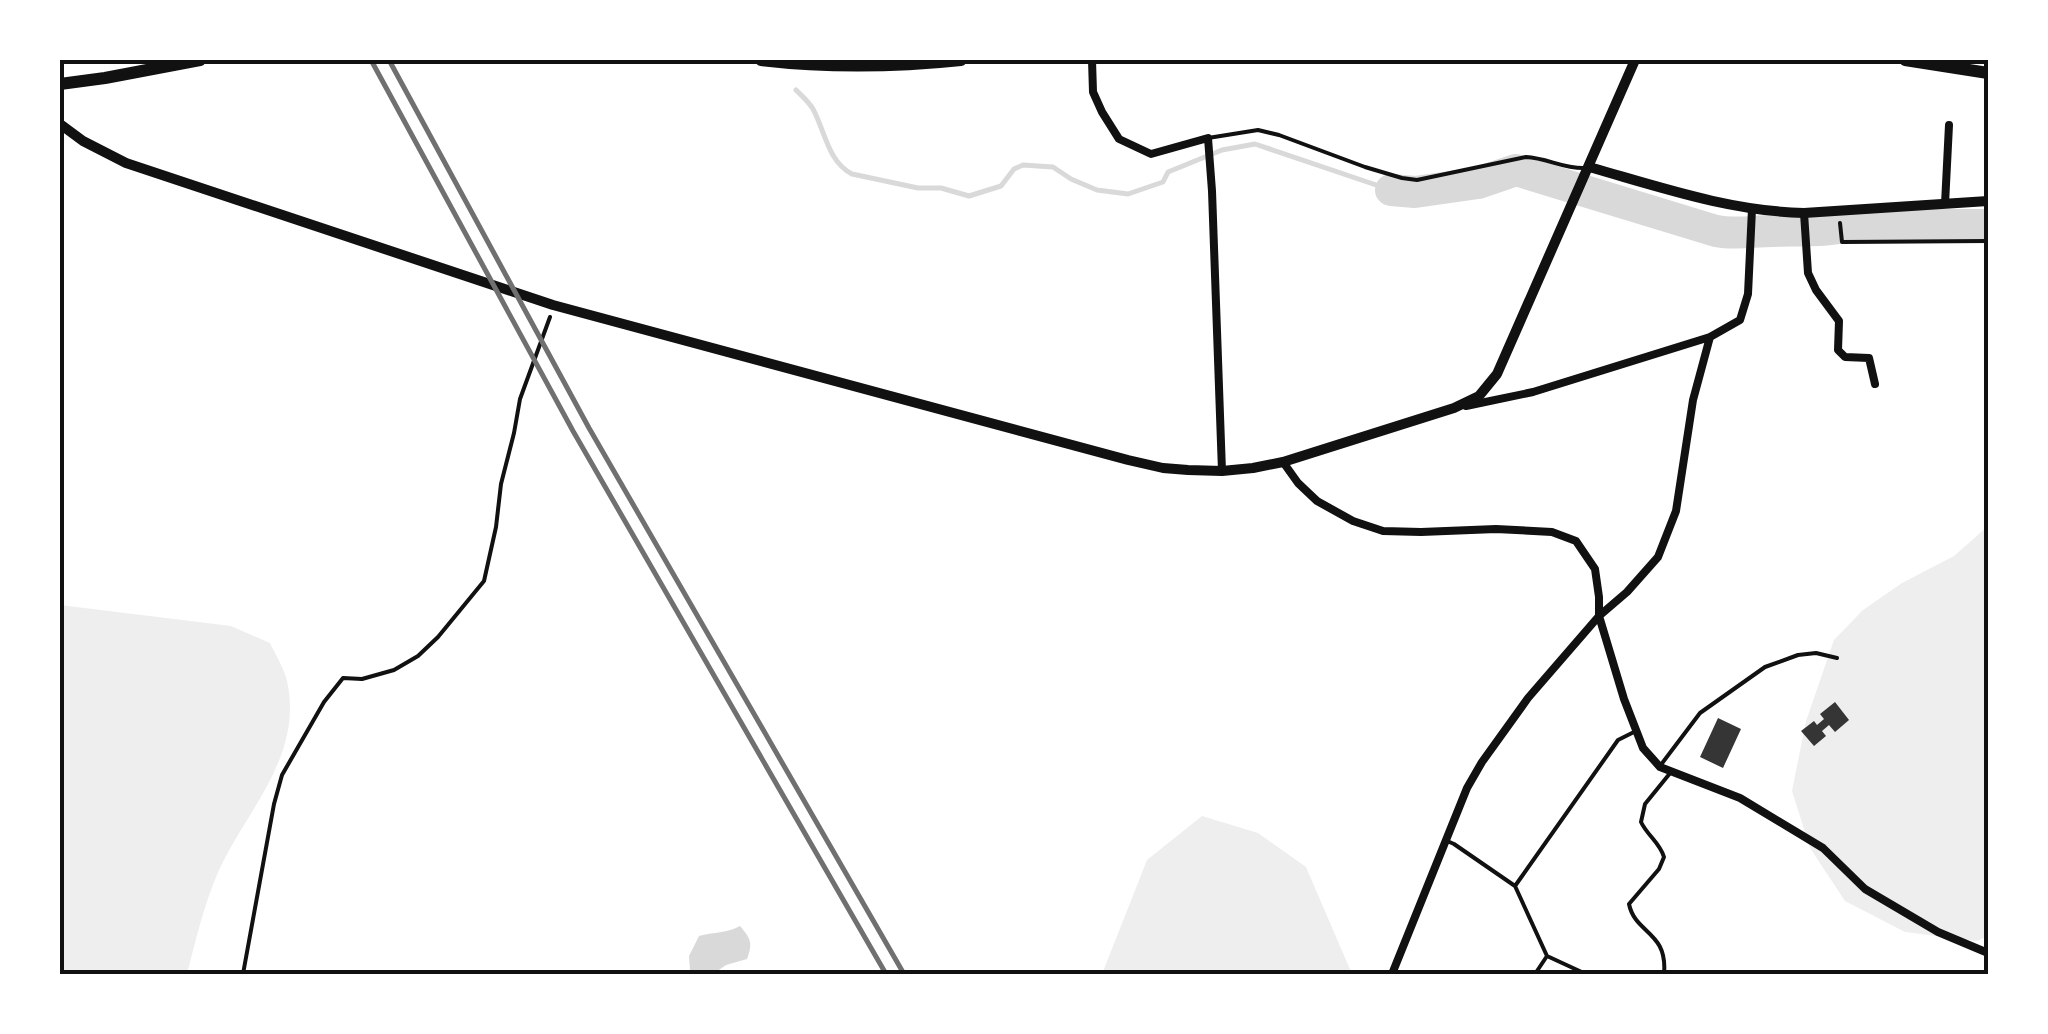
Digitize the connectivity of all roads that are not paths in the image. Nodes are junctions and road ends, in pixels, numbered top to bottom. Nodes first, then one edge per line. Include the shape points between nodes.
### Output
1 (200, 60) edge
2 (761, 60) edge
3 (962, 60) edge
4 (1092, 60) edge
5 (1635, 60) edge
6 (1905, 60) edge
7 (1950, 63) edge
8 (1988, 73) edge
9 (60, 84) edge
10 (60, 124) edge
11 (1949, 125) dead end
12 (1208, 138) junction
13 (1589, 167) junction
14 (1988, 201) edge
15 (1945, 204) junction
16 (1752, 209) junction
17 (1804, 213) junction
18 (1710, 337) junction
19 (1875, 384) dead end
20 (1454, 408) junction
21 (1283, 462) junction
22 (1222, 471) junction
23 (1599, 616) junction
24 (1836, 658) dead end
25 (1636, 730) junction
26 (1660, 766) junction
27 (1671, 772) junction
28 (1446, 840) junction
29 (1515, 886) junction
30 (1988, 953) edge
31 (1547, 956) junction
32 (1392, 974) edge
33 (1535, 974) edge
34 (1586, 974) edge
35 (1664, 974) edge

1 - 9 main road
2 - 3 main road via 858,66
4 - 12 street via 1093,92 1120,140 1151,154
5 - 13 street
6 - 7 main road
7 - 8 main road
10 - 22 street via 126,163 553,305 1128,460
11 - 15 street
12 - 13 lane via 1258,130 1278,134 1417,180 1526,156
12 - 22 street
13 - 16 street
13 - 20 street via 1496,374 1479,396
14 - 15 street
15 - 17 street
16 - 17 street
16 - 18 street via 1748,294 1740,320
17 - 19 street via 1808,273 1839,322 1838,350 1844,357 1869,358
18 - 20 street via 1534,392
18 - 23 street via 1676,511 1658,557
20 - 21 street
21 - 22 street
21 - 23 street via 1317,501 1383,530 1496,529 1576,540 1595,569
23 - 25 street
23 - 28 street via 1482,762
24 - 26 lane via 1798,654 1765,667 1700,713
25 - 26 street
25 - 29 lane via 1618,740
26 - 27 street
27 - 30 street via 1740,798 1823,848 1866,889
27 - 35 lane via 1640,822 1664,857 1629,904 1661,944
28 - 29 lane
28 - 32 street
29 - 31 lane
31 - 33 lane
31 - 34 lane

